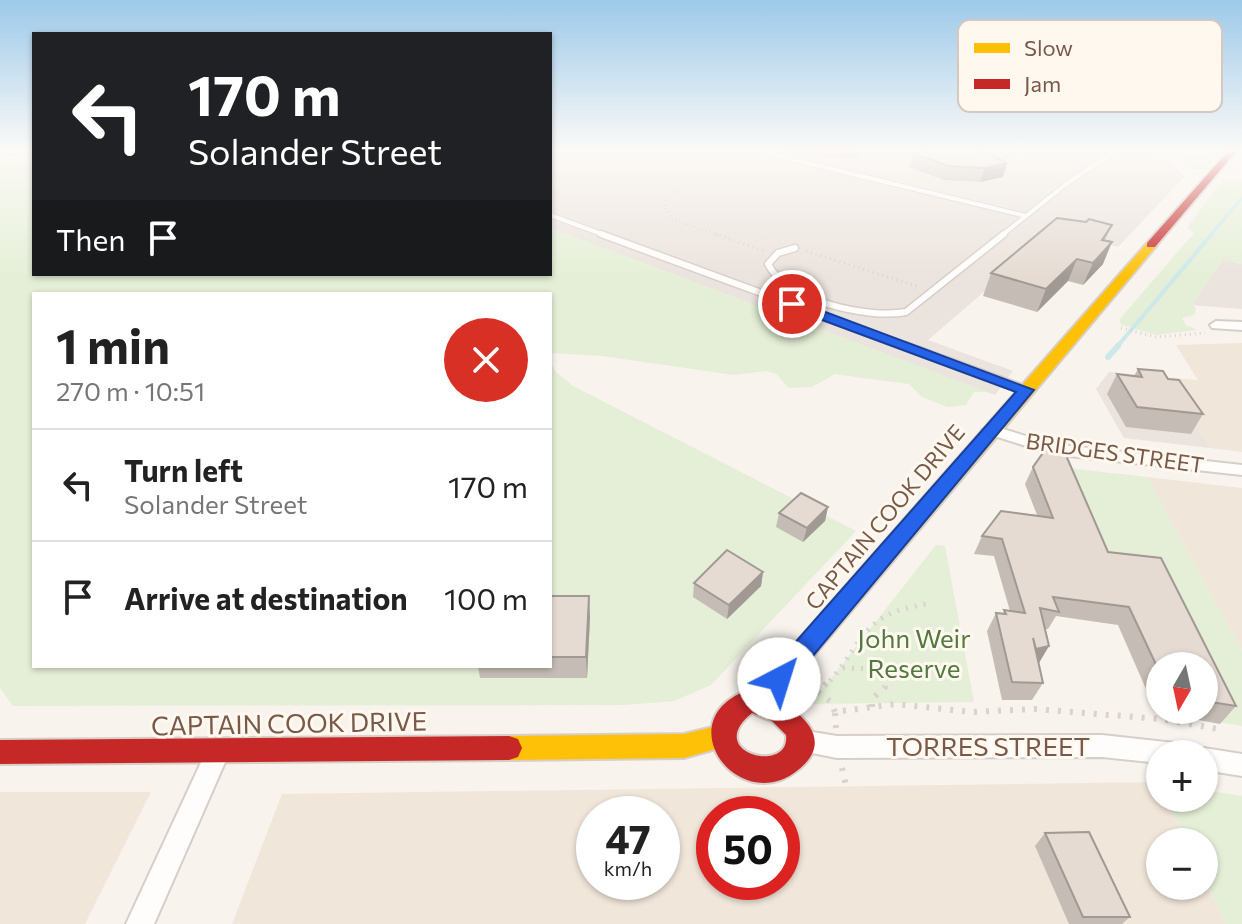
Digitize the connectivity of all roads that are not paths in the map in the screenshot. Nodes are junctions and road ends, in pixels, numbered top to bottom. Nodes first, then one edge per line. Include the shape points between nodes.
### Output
1 (927, 192) edge
2 (1058, 192) edge
3 (1197, 192) edge
4 (552, 216) edge
5 (1026, 216) junction
6 (795, 248) road end
7 (1216, 325) road end
8 (1242, 326) edge
9 (1026, 390) junction
10 (990, 430) junction
11 (1242, 470) edge
12 (775, 705) junction
13 (721, 737) junction
14 (800, 741) junction
15 (218, 751) junction
16 (1146, 751) edge
17 (0, 752) edge
18 (1218, 761) edge
19 (1242, 765) edge
20 (140, 924) edge

1 - 5 lane
2 - 5 lane
3 - 9 main road, CAPTAIN COOK DRIVE
4 - 9 lane
5 - 6 lane via 906,312 860,312 774,279 768,264 778,253
7 - 8 street
9 - 10 main road, CAPTAIN COOK DRIVE
10 - 11 street, BRIDGES STREET via 1051,449
10 - 12 main road, CAPTAIN COOK DRIVE via 779,679
12 - 13 main road via 736,705 722,724
12 - 14 main road via 793,720
13 - 14 main road via 736,761 763,771 789,763
13 - 15 main road, CAPTAIN COOK DRIVE via 684,746
14 - 16 street, TORRES STREET via 837,747 1102,746
15 - 17 main road, CAPTAIN COOK DRIVE
15 - 20 street
18 - 19 street

